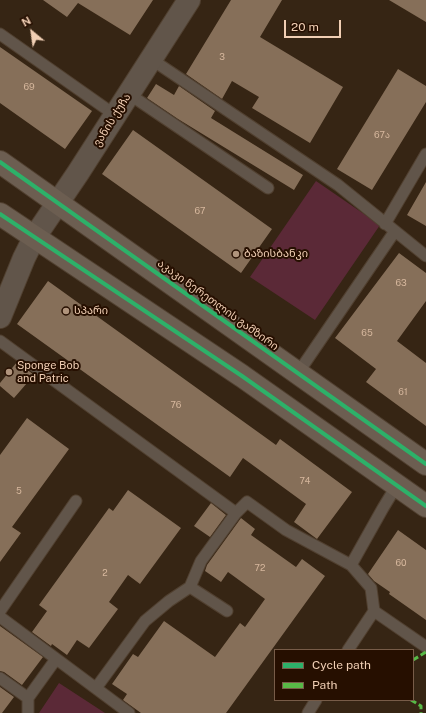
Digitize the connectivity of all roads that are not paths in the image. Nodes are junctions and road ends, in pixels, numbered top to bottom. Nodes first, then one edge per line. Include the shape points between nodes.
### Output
1 (189, 0) edge
2 (0, 34) edge
3 (151, 59) junction
4 (129, 94) junction
5 (115, 115) junction
6 (426, 154) edge
7 (0, 162) edge
8 (268, 188) dead end
9 (58, 203) junction
10 (0, 214) edge
11 (385, 224) junction
12 (395, 231) junction
13 (34, 238) junction
14 (426, 256) edge
15 (0, 317) edge
16 (0, 341) edge
17 (298, 373) junction
18 (426, 464) edge
19 (397, 485) junction
20 (76, 501) dead end
21 (426, 506) edge
22 (236, 513) junction
23 (351, 566) junction
24 (190, 587) junction
25 (0, 611) edge
26 (227, 611) dead end
27 (374, 611) junction
28 (0, 617) edge
29 (426, 647) edge
30 (349, 649) edge
31 (56, 659) junction
32 (0, 678) edge
33 (96, 688) junction
34 (28, 698) junction
35 (315, 701) edge
36 (28, 713) edge
37 (129, 713) edge
38 (308, 713) edge

1 - 3 street, ვანის ქუჩა
2 - 5 lane
3 - 4 street, ვანის ქუჩა
3 - 11 lane via 338,185
4 - 5 street, ვანის ქუჩა
4 - 8 lane
5 - 9 street, ვანის ქუჩა
6 - 11 lane
7 - 9 main road, აკაკი წერეთლის გამზირი
9 - 13 street, ვანის ქუჩა
9 - 17 main road, აკაკი წერეთლის გამზირი
10 - 13 main road
11 - 12 lane
12 - 14 lane
12 - 17 lane
13 - 15 street, ვანის ქუჩა
13 - 19 main road via 242,376
16 - 22 lane
17 - 18 main road, აკაკი წერეთლის გამზირი
19 - 21 main road
19 - 23 lane
20 - 25 lane
22 - 23 lane via 247,502 286,530
22 - 24 lane via 201,561
23 - 27 lane via 371,588
24 - 26 lane
24 - 33 lane via 169,600 145,621
27 - 29 lane
27 - 30 lane
28 - 31 lane
31 - 33 lane
31 - 34 lane
32 - 34 lane
33 - 37 lane
34 - 36 lane
35 - 38 lane

